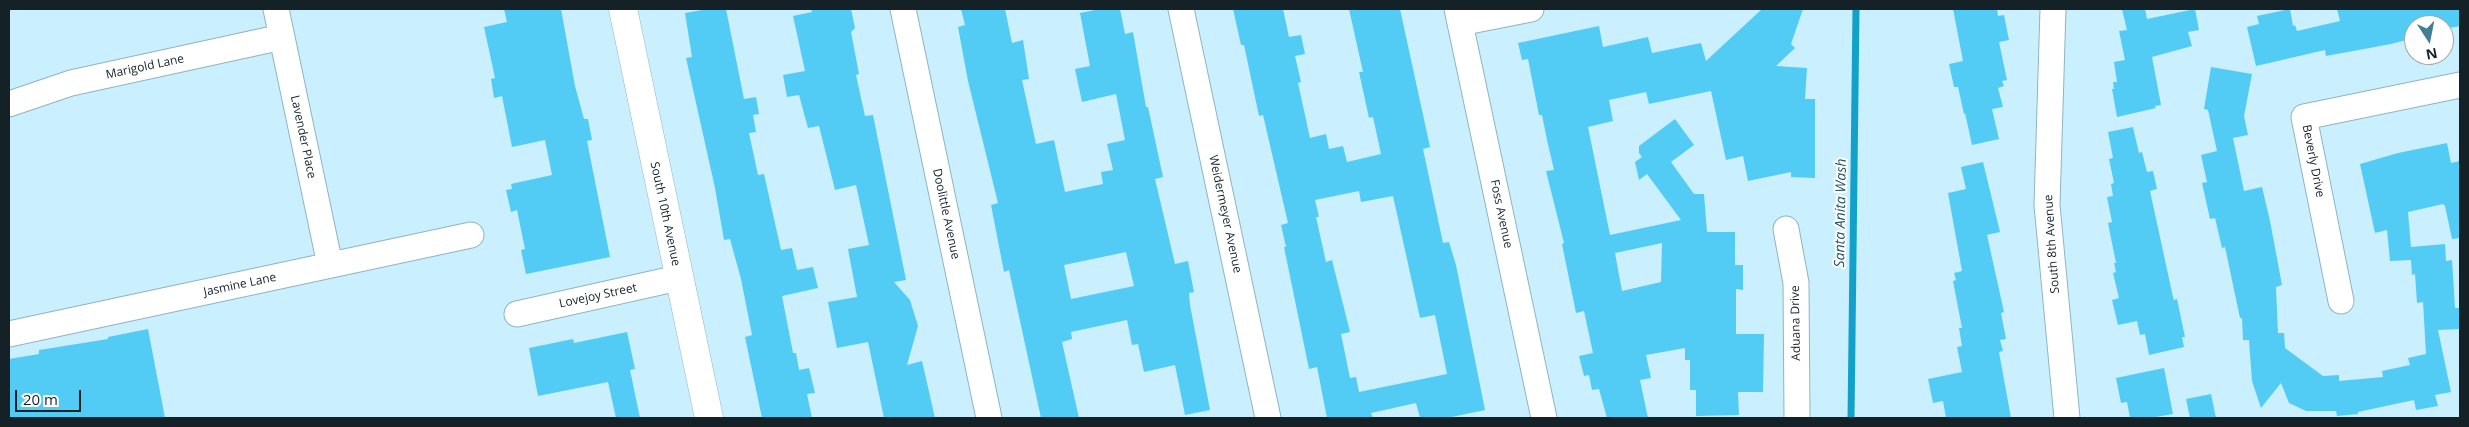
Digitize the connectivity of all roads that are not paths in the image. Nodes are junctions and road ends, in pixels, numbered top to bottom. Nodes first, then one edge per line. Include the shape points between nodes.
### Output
1 (276, 9) edge
2 (622, 9) edge
3 (903, 9) edge
4 (1182, 9) edge
5 (1531, 9) edge
6 (2053, 9) edge
7 (1459, 16) edge
8 (282, 37) junction
9 (2460, 85) edge
10 (9, 104) edge
11 (1786, 229) dead end
12 (471, 235) dead end
13 (330, 265) junction
14 (678, 278) junction
15 (2341, 302) dead end
16 (517, 314) dead end
17 (9, 334) edge
18 (709, 418) edge
19 (989, 418) edge
20 (1268, 418) edge
21 (1544, 418) edge
22 (1797, 418) edge
23 (2067, 418) edge

1 - 8 street, Lavender Place
2 - 14 street, South 10th Avenue
3 - 19 street, Doolittle Avenue
4 - 20 street, Weidermeyer Avenue
5 - 7 street
6 - 23 street, South 8th Avenue via 2047,205
7 - 21 street, Foss Avenue
8 - 10 street, Marigold Lane via 71,83
8 - 13 street, Lavender Place
9 - 15 street, Beverly Drive via 2304,117
11 - 22 street, Aduana Drive via 1796,282
12 - 13 street, Jasmine Lane
13 - 17 street, Jasmine Lane
14 - 16 street, Lovejoy Street
14 - 18 street, South 10th Avenue

